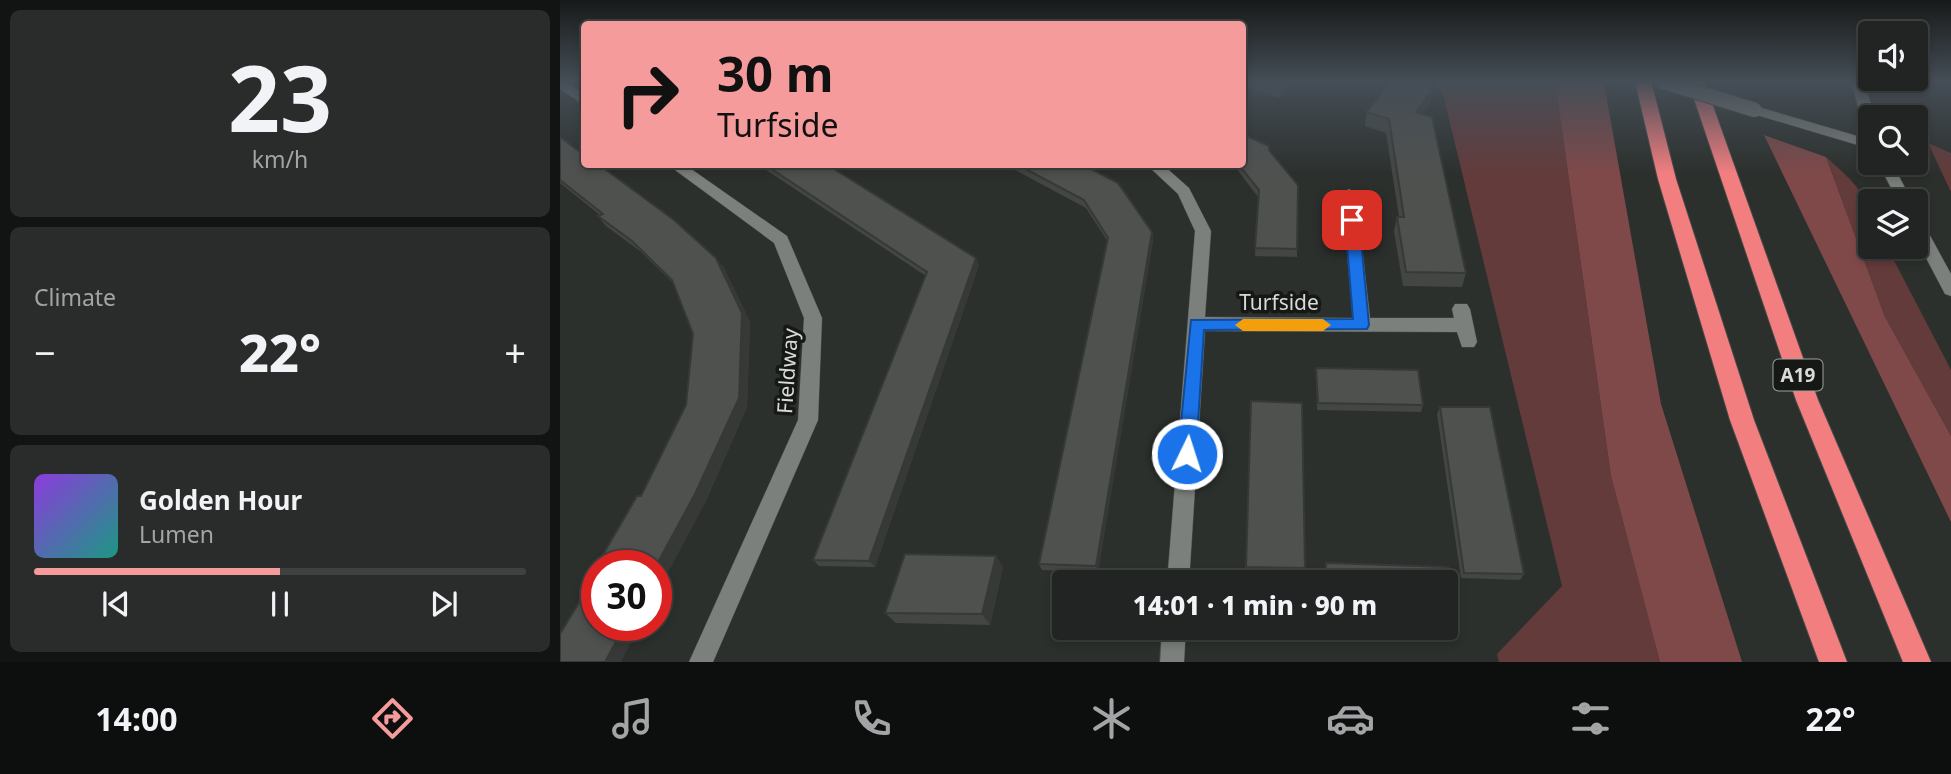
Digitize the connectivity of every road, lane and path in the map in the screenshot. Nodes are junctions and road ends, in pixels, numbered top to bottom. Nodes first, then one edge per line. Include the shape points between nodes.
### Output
1 (1651, 112) edge
2 (1707, 112) edge
3 (1761, 112) edge
4 (1858, 141) edge
5 (680, 168) edge
6 (1158, 168) edge
7 (1349, 194) dead end
8 (1928, 246) edge
9 (1951, 290) edge
10 (1196, 324) junction
11 (1362, 325) junction
12 (1465, 325) dead end
13 (1179, 570) edge
14 (1173, 640) edge
15 (701, 662) edge
16 (1172, 662) edge
17 (1833, 662) edge
18 (1917, 662) edge

1 - 17 highway via 1742,419
2 - 18 highway, A19 via 1807,400
3 - 4 street, bridge
5 - 15 street, Fieldway via 781,240 813,318 808,420
6 - 10 street via 1184,191 1203,231
7 - 11 street
8 - 9 street
10 - 11 street, Turfside
10 - 13 street
11 - 12 street, Turfside
14 - 16 street

